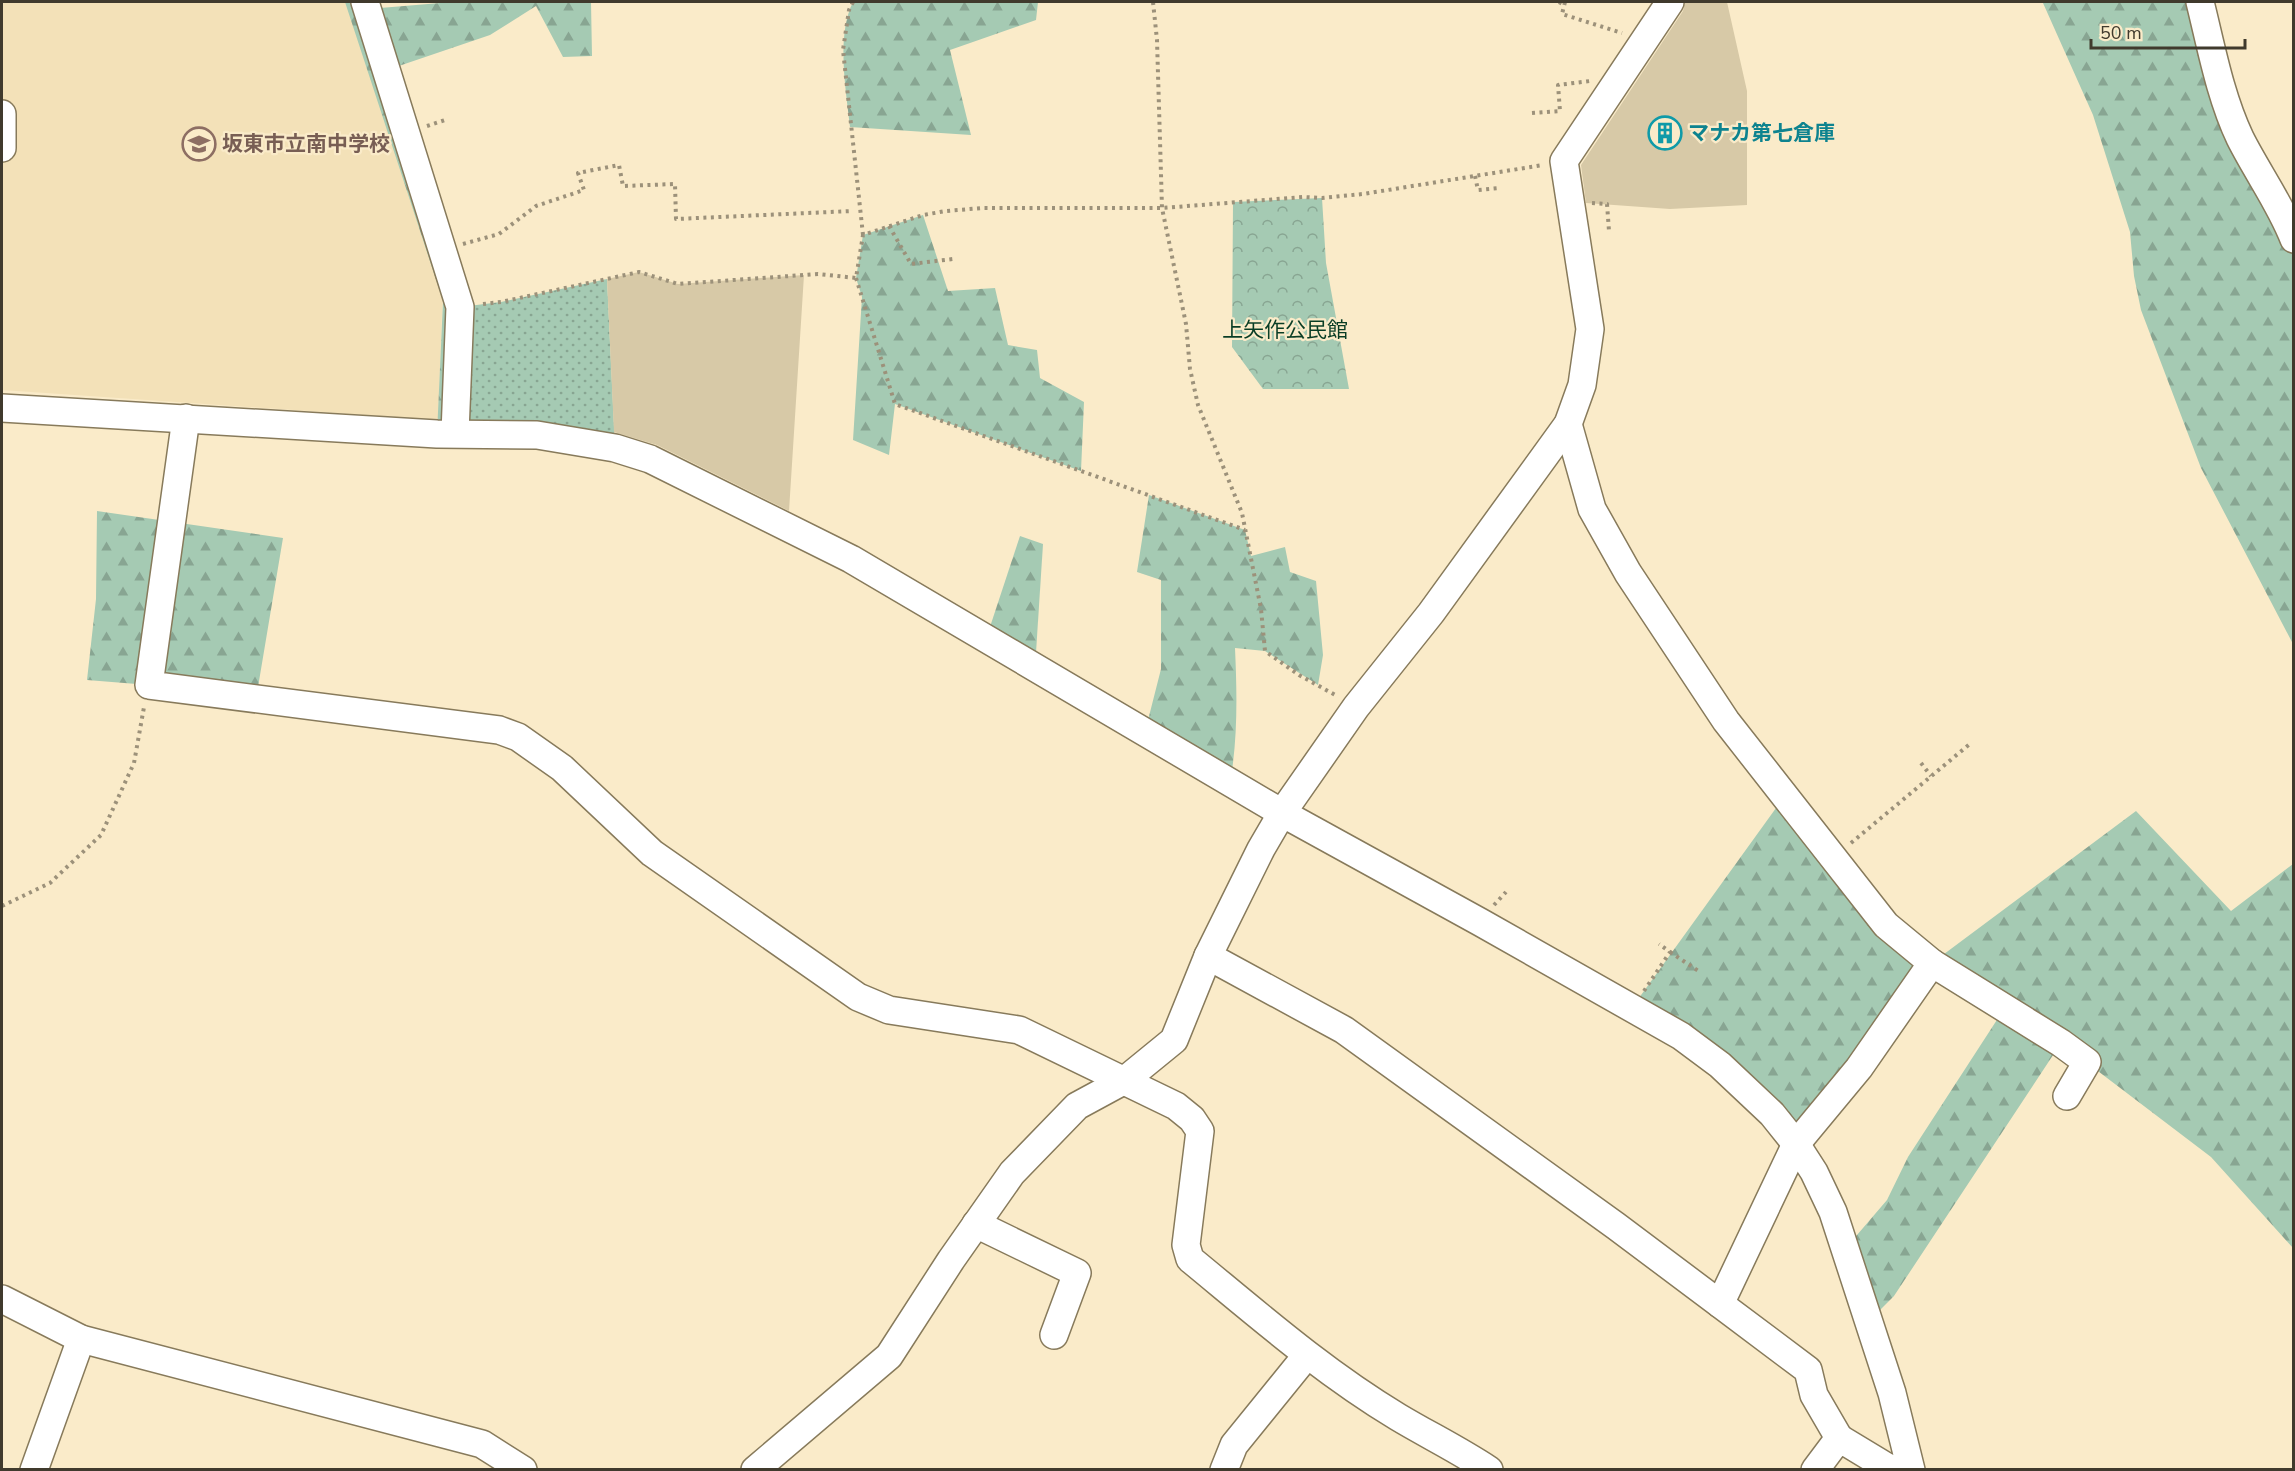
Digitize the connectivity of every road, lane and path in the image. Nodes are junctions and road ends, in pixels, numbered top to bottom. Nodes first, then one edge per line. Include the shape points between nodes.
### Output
1 (365, 2) edge
2 (853, 2) edge
3 (1154, 2) edge
4 (1559, 2) edge
5 (1670, 2) edge
6 (2200, 2) edge
7 (1565, 3) edge
8 (1645, 40) junction
9 (1621, 78) junction
10 (1532, 112) dead end
11 (2, 114) edge
12 (2, 148) edge
13 (1564, 161) junction
14 (1475, 176) junction
15 (1499, 188) dead end
16 (1162, 208) junction
17 (852, 211) dead end
18 (889, 226) junction
19 (863, 235) junction
20 (2294, 239) edge
21 (442, 251) junction
22 (953, 259) dead end
23 (856, 278) junction
24 (460, 306) junction
25 (2, 408) edge
26 (186, 418) junction
27 (1568, 424) junction
28 (455, 433) junction
29 (1245, 530) junction
30 (148, 685) junction
31 (1356, 707) junction
32 (1971, 743) dead end
33 (1921, 763) dead end
34 (1931, 776) junction
35 (1281, 813) junction
36 (1832, 859) junction
37 (2, 906) edge
38 (1659, 944) dead end
39 (1670, 952) junction
40 (1208, 956) junction
41 (1932, 963) junction
42 (1700, 972) dead end
43 (1631, 1009) junction
44 (1125, 1080) junction
45 (2067, 1096) dead end
46 (1796, 1144) junction
47 (976, 1224) junction
48 (2, 1299) edge
49 (1720, 1304) junction
50 (1054, 1335) dead end
51 (81, 1339) junction
52 (1307, 1355) junction
53 (1839, 1438) junction
54 (34, 1470) edge
55 (523, 1470) edge
56 (755, 1470) edge
57 (1224, 1470) edge
58 (1489, 1470) edge
59 (1815, 1470) edge
60 (1898, 1470) edge
61 (1911, 1470) edge

1 - 21 street
2 - 19 path via 843,50
3 - 16 path
4 - 7 path
5 - 8 street
6 - 20 street via 2216,68 2239,136
7 - 8 path via 1562,14
8 - 9 street
9 - 10 path via 1558,85 1560,111
9 - 13 street
11 - 12 street
13 - 14 path
13 - 27 street via 1590,329 1582,385
14 - 15 path via 1478,190
14 - 16 path via 1363,194
16 - 18 path via 984,208 946,211
16 - 29 path via 1198,405 1242,513
17 - 21 path via 676,219 675,184 623,186 619,165 578,173 585,190 536,206 499,234
18 - 19 path
18 - 22 path via 911,264
19 - 23 path
21 - 24 street
23 - 24 path via 818,274 678,284 639,272 501,302
23 - 29 path via 895,404
24 - 28 street
25 - 26 street
26 - 28 street
26 - 30 street
27 - 31 street via 1431,613
27 - 36 street via 1592,509 1628,573 1726,721
28 - 35 street via 537,435 615,448 650,459 851,559
29 - 31 path via 1262,609 1266,651
30 - 37 path via 134,763 101,835 50,883
30 - 44 street via 499,730 518,737 562,768 652,853 858,997 889,1010 1019,1030
31 - 35 street
32 - 34 path
33 - 34 path
34 - 36 path
35 - 40 street
35 - 43 street
36 - 41 street via 1886,925
38 - 39 path
39 - 42 path
39 - 43 path
40 - 44 street via 1174,1040
40 - 49 street via 1344,1030
41 - 45 street via 2087,1062
41 - 46 street via 1859,1068
43 - 46 street via 1681,1036 1720,1065 1772,1114
44 - 47 street via 1077,1106 1012,1173
44 - 52 street via 1176,1106 1200,1131 1186,1245 1190,1259
46 - 49 street
46 - 61 street via 1833,1212 1892,1393
47 - 50 street via 1077,1273
47 - 56 street via 889,1356
48 - 51 street
49 - 53 street via 1808,1370 1814,1395
51 - 54 street
51 - 55 street via 482,1444
52 - 57 street via 1234,1445
52 - 58 street via 1397,1417
53 - 59 street
53 - 60 street

